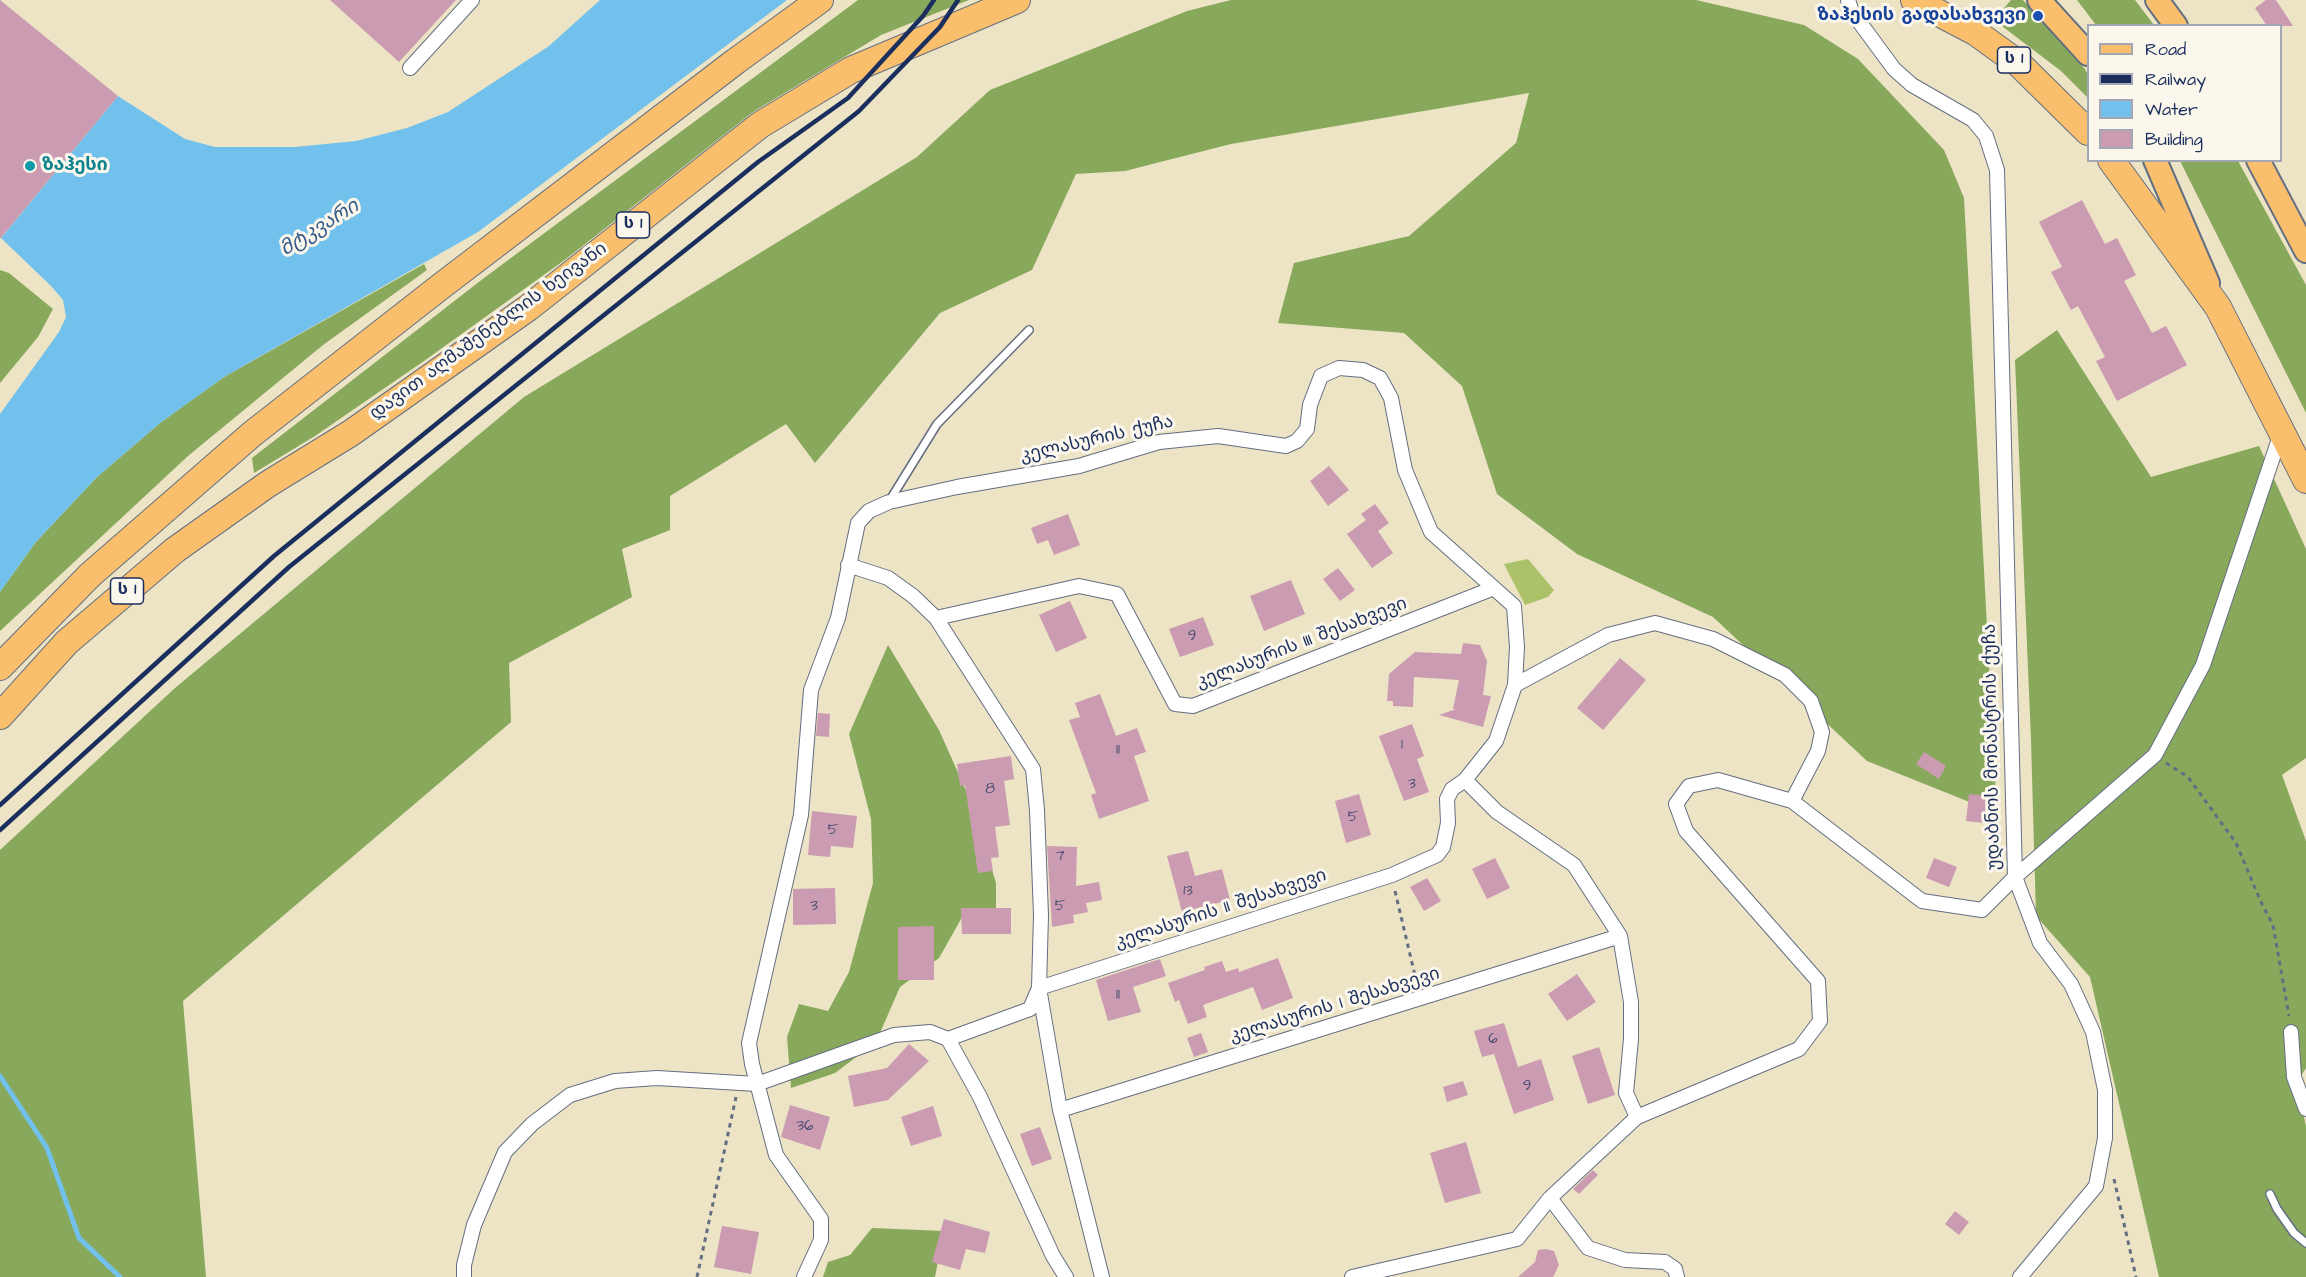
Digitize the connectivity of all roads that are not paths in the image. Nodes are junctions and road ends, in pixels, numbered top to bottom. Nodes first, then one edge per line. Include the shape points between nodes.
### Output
1 (472, 0) edge
2 (820, 0) edge
3 (1017, 0) edge
4 (1848, 0) edge
5 (1914, 0) edge
6 (2039, 0) edge
7 (2056, 0) edge
8 (2157, 0) edge
9 (2175, 24) edge
10 (2067, 28) junction
11 (2087, 53) edge
12 (410, 68) dead end
13 (2087, 131) edge
14 (2112, 162) edge
15 (2157, 162) edge
16 (2259, 162) edge
17 (2306, 251) edge
18 (2218, 307) junction
19 (1029, 330) dead end
20 (2282, 430) junction
21 (2306, 480) edge
22 (889, 502) junction
23 (848, 565) junction
24 (1494, 588) junction
25 (936, 618) junction
26 (0, 667) edge
27 (1515, 685) junction
28 (0, 716) edge
29 (1465, 780) junction
30 (1792, 801) junction
31 (2015, 877) junction
32 (1620, 936) junction
33 (1039, 988) junction
34 (2291, 1032) road end
35 (948, 1039) junction
36 (757, 1084) junction
37 (2306, 1109) edge
38 (1060, 1110) junction
39 (1637, 1117) junction
40 (2270, 1194) dead end
41 (1550, 1198) junction
42 (2306, 1244) edge
43 (464, 1277) edge
44 (804, 1277) edge
45 (1066, 1277) edge
46 (1102, 1277) edge
47 (1352, 1277) edge
48 (1677, 1277) edge
49 (2020, 1277) edge

1 - 12 street
2 - 26 highway, ს 1 via 252,434 90,575
3 - 28 highway, დავით აღმაშენებლის ხეივანი / ს 1 via 851,70 760,125 528,308 351,433 268,484 175,550 67,642
4 - 31 street, უდაბნოს მონასტრის ქუჩა via 1852,12 1894,69 1912,85 1973,120 1986,136 1997,170
5 - 13 highway, ს 1 via 1975,32 2018,63
6 - 10 main road
7 - 10 main road
8 - 9 main road
10 - 11 main road
14 - 18 highway
15 - 18 main road
16 - 17 main road
18 - 20 highway
19 - 22 lane via 937,424
20 - 21 highway
20 - 31 street via 2203,665 2155,755
22 - 23 street, კელასურის ქუჩა via 869,511 858,523
22 - 24 street, კელასურის ქუჩა via 1079,466 1159,441 1218,435 1286,446 1297,441 1307,429 1310,405 1321,376 1340,368 1363,370 1380,378 1391,398 1405,470 1431,532
23 - 25 street via 888,578
23 - 36 street via 838,618 808,706 801,815 749,1043
24 - 25 street, კელასურის III შესახვევი via 1193,706 1175,704 1117,594 1079,586
24 - 27 street, კელასურის ქუჩა via 1514,606
25 - 33 street via 1033,769 1041,915
27 - 29 street, კელასურის ქუჩა via 1496,741
27 - 30 street via 1608,635 1655,623 1713,639 1785,675 1811,701 1822,732 1818,751
29 - 32 street via 1497,812 1574,865
29 - 33 street, კელასურის II შესახვევი via 1452,789 1448,799 1448,823 1443,847 1437,855 1392,874
30 - 31 street, უდაბნოს მონასტრის ქუჩა via 1922,901 1982,910
30 - 39 street, უდაბნოს მონასტრის ქუჩა via 1718,780 1689,786 1676,804 1686,831 1818,981 1820,1021 1799,1049
31 - 49 street via 2040,943 2071,984 2093,1032 2105,1090 2105,1138 2096,1186
32 - 38 street, კელასურის I შესახვევი
32 - 39 street via 1631,1002 1626,1093
33 - 35 street via 1030,1009
33 - 38 street
34 - 37 street
35 - 36 street via 930,1032 894,1035
35 - 45 street via 981,1097
36 - 43 street via 657,1078 615,1081 570,1095 532,1124 505,1152 474,1226
36 - 44 street via 776,1155 821,1219 821,1240
38 - 46 street
39 - 41 street, უდაბნოს მონასტრის ქუჩა
40 - 42 lane via 2294,1233
41 - 47 street, უდაბნოს მონასტრის ქუჩა via 1517,1239
41 - 48 street via 1588,1248 1625,1260 1665,1263 1675,1269

